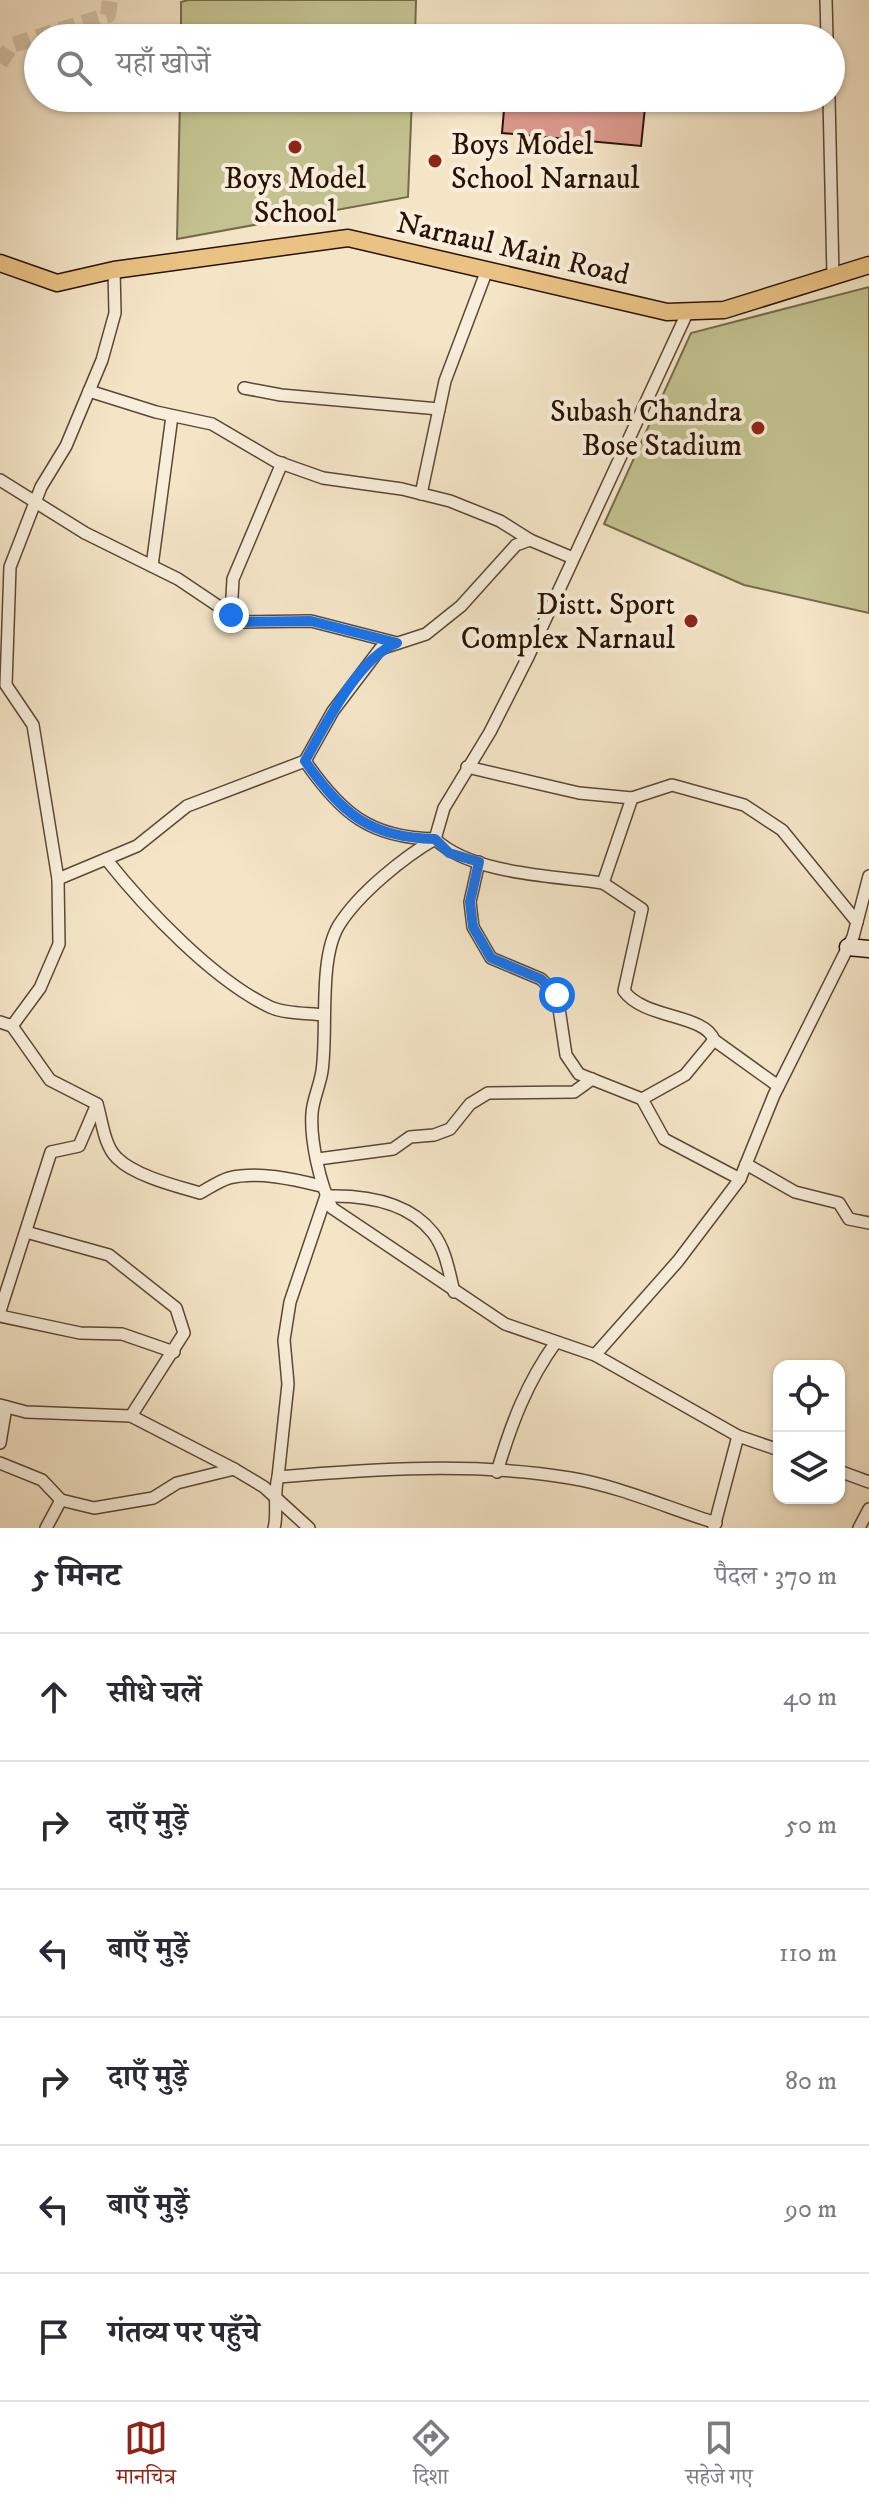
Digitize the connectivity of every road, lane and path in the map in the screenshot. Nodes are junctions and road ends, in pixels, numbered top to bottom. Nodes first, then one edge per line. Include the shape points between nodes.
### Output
1 (826, 0) edge
2 (827, 24) edge
3 (829, 112) edge
4 (0, 263) edge
5 (869, 265) edge
6 (114, 270) junction
7 (487, 270) junction
8 (833, 276) junction
9 (688, 311) junction
10 (244, 388) dead end
11 (89, 391) junction
12 (439, 409) junction
13 (172, 416) junction
14 (282, 463) junction
15 (0, 480) edge
16 (421, 494) junction
17 (36, 500) junction
18 (530, 540) junction
19 (573, 558) junction
20 (152, 566) junction
21 (5, 575) edge
22 (231, 615) junction
23 (397, 643) junction
24 (3, 653) edge
25 (305, 761) junction
26 (467, 767) junction
27 (632, 798) junction
28 (435, 839) junction
29 (106, 859) junction
30 (479, 862) junction
31 (869, 876) edge
32 (58, 879) junction
33 (603, 883) junction
34 (857, 922) junction
35 (848, 947) junction
36 (869, 949) edge
37 (324, 1015) junction
38 (6, 1024) edge
39 (714, 1040) junction
40 (592, 1079) junction
41 (778, 1086) junction
42 (642, 1099) junction
43 (97, 1104) junction
44 (318, 1159) junction
45 (746, 1164) junction
46 (740, 1179) junction
47 (323, 1191) junction
48 (869, 1223) edge
49 (26, 1232) junction
50 (454, 1292) junction
51 (0, 1314) edge
52 (556, 1342) junction
53 (174, 1352) junction
54 (595, 1355) junction
55 (3, 1406) edge
56 (131, 1416) junction
57 (738, 1436) junction
58 (0, 1443) edge
59 (773, 1448) edge
60 (0, 1463) edge
61 (234, 1469) junction
62 (497, 1472) junction
63 (845, 1473) edge
64 (278, 1477) junction
65 (869, 1482) edge
66 (273, 1497) junction
67 (61, 1500) junction
68 (869, 1509) edge
69 (715, 1526) edge
70 (46, 1528) edge
71 (274, 1528) edge
72 (309, 1528) edge
73 (859, 1528) edge

1 - 2 street
3 - 8 street
4 - 6 main road, Narnaul Main Road via 57,283
5 - 8 main road, Narnaul Main Road
6 - 7 main road, Narnaul Main Road via 348,238
6 - 11 street via 115,313
7 - 9 main road, Narnaul Main Road via 667,312
7 - 12 street
8 - 9 main road, Narnaul Main Road via 724,310
9 - 19 street
10 - 12 street
11 - 13 street
11 - 17 street
12 - 16 street
13 - 14 street via 212,424
13 - 20 street
14 - 16 street via 323,478
14 - 22 street via 233,579
15 - 17 street
16 - 18 street via 500,521
17 - 20 street via 85,533
17 - 21 street
18 - 19 street
18 - 23 street via 516,545 461,606 426,634
19 - 26 street via 509,694
20 - 22 street
21 - 24 street
22 - 23 street via 242,622 311,621
23 - 25 street via 380,649 333,711
24 - 32 street via 6,685 33,725
25 - 28 street via 351,815 376,830
25 - 29 street via 187,806 137,846
26 - 27 street via 579,793
26 - 28 street via 444,808
27 - 33 street
27 - 34 street via 672,785 744,805 782,830
28 - 30 street via 449,853
28 - 37 street via 406,856 340,924
29 - 32 street
29 - 37 street via 146,908 247,993 273,1009
30 - 33 street
30 - 40 street via 470,902 473,927 491,958 541,979 557,995 566,1055 579,1074
31 - 34 street
32 - 38 street via 59,944 40,988
33 - 39 street via 642,909 624,991 631,1000 668,1017 703,1026
34 - 35 street
35 - 36 street
35 - 41 street
37 - 44 street via 322,1071 312,1113
38 - 43 street via 50,1080
39 - 41 street
39 - 42 street via 685,1075
40 - 42 street
40 - 44 street via 574,1092 488,1093 470,1104 450,1129 410,1137 393,1149
41 - 45 street
42 - 46 street via 664,1139
43 - 47 street via 117,1158 163,1183 200,1193 228,1178 252,1176 289,1178
43 - 49 street via 79,1146 51,1152
44 - 47 street
45 - 46 street
45 - 48 street via 795,1192 839,1203 849,1219
46 - 54 street via 678,1261
47 - 50 street via 332,1208
47 - 50 street via 365,1195 397,1207 432,1231 445,1253
47 - 64 street via 284,1340 288,1384
49 - 51 street
49 - 53 street via 109,1255 142,1279 176,1308 184,1333
50 - 52 street via 505,1324
51 - 53 street via 80,1333 122,1334
52 - 54 street
52 - 62 street via 519,1405
53 - 56 street
54 - 57 street
55 - 56 street via 26,1412
55 - 58 street
56 - 61 street
57 - 59 street
57 - 69 street
60 - 67 street via 42,1480
61 - 66 street
61 - 67 street via 177,1483 153,1498 94,1508
62 - 64 street
62 - 69 street via 573,1478
63 - 65 street
64 - 66 street
66 - 71 street
66 - 72 street
67 - 70 street
68 - 73 street

